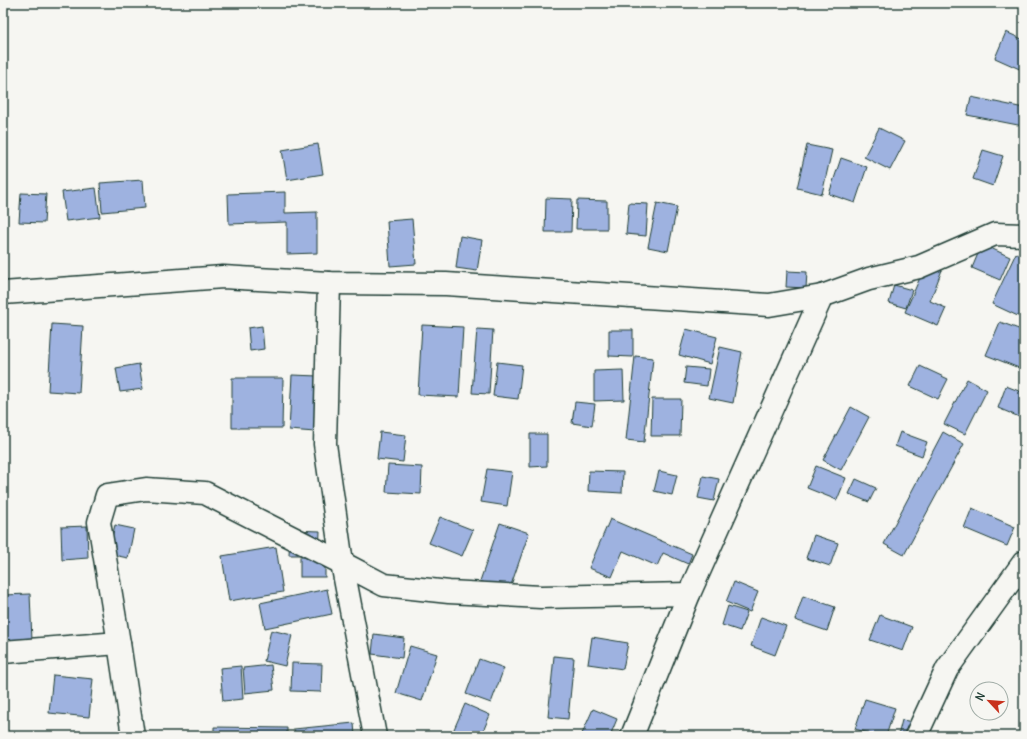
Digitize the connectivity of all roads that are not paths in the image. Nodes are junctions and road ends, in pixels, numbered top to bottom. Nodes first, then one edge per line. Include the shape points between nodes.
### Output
1 (1024, 235) edge
2 (329, 283) junction
3 (3, 292) edge
4 (822, 296) junction
5 (342, 562) junction
6 (1024, 562) edge
7 (689, 594) junction
8 (119, 643) junction
9 (3, 652) edge
10 (133, 736) edge
11 (375, 736) edge
12 (632, 736) edge
13 (916, 736) edge

1 - 4 street via 994,234 919,267 869,279
2 - 3 street via 223,277
2 - 4 street via 446,284 769,305
2 - 5 street via 326,444
4 - 7 street
5 - 7 street via 384,585 449,592 541,597
5 - 8 street via 205,493 146,489 107,495 99,522
5 - 11 street
6 - 13 street via 947,669
7 - 12 street
8 - 9 street
8 - 10 street

